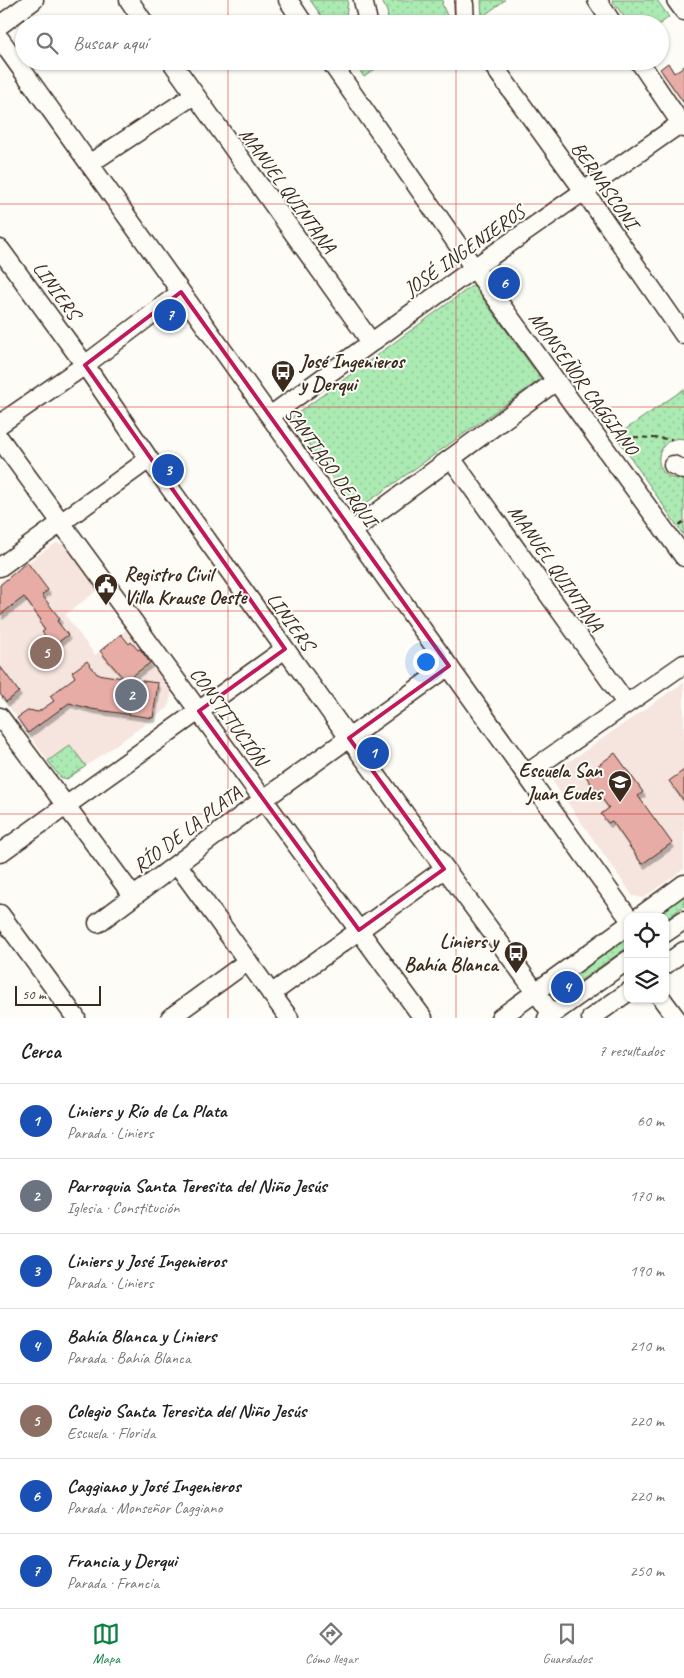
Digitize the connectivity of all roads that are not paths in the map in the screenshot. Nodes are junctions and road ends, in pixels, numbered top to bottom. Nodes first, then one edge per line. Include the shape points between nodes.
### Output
1 (34, 0) edge
2 (129, 0) edge
3 (288, 0) edge
4 (363, 0) edge
5 (597, 0) edge
6 (676, 0) edge
7 (464, 4) dead end
8 (684, 11) edge
9 (140, 15) edge
10 (298, 15) edge
11 (366, 15) edge
12 (465, 15) edge
13 (607, 15) edge
14 (0, 25) edge
15 (0, 40) edge
16 (15, 61) edge
17 (22, 70) edge
18 (177, 70) edge
19 (336, 70) edge
20 (497, 70) edge
21 (644, 70) edge
22 (194, 95) junction
23 (683, 124) edge
24 (89, 164) junction
25 (584, 191) junction
26 (0, 249) edge
27 (474, 268) junction
28 (181, 292) junction
29 (684, 335) edge
30 (372, 342) junction
31 (85, 365) junction
32 (556, 381) junction
33 (270, 416) junction
34 (0, 424) edge
35 (0, 439) edge
36 (451, 458) junction
37 (149, 459) junction
38 (61, 523) junction
39 (352, 531) junction
40 (684, 557) edge
41 (0, 567) edge
42 (285, 649) junction
43 (684, 664) edge
44 (449, 666) junction
45 (626, 703) junction
46 (200, 710) junction
47 (0, 717) edge
48 (349, 738) junction
49 (526, 774) junction
50 (264, 799) junction
51 (66, 806) junction
52 (0, 853) edge
53 (177, 864) junction
54 (444, 869) junction
55 (684, 884) edge
56 (133, 896) junction
57 (625, 913) edge
58 (644, 913) edge
59 (0, 914) edge
60 (684, 920) edge
61 (98, 923) dead end
62 (624, 928) edge
63 (359, 930) junction
64 (669, 930) edge
65 (684, 952) edge
66 (248, 962) junction
67 (669, 962) edge
68 (624, 963) edge
69 (537, 992) junction
70 (271, 994) junction
71 (624, 995) edge
72 (665, 1003) edge
73 (549, 1016) edge
74 (76, 1018) edge
75 (170, 1018) edge
76 (288, 1018) edge
77 (423, 1018) edge
78 (500, 1018) edge
79 (591, 1018) edge
80 (676, 1018) edge

1 - 14 street
2 - 9 street
3 - 10 street
4 - 11 street
5 - 13 street
6 - 8 street
7 - 12 street
15 - 16 street, SANTIAGO DERQUI
17 - 24 street, SANTIAGO DERQUI
18 - 22 street, MANUEL QUINTANA
19 - 27 street, MONSEÑOR CAGGIANO
20 - 25 street, BERNASCONI
21 - 23 street
22 - 24 street
22 - 30 street, MANUEL QUINTANA
23 - 25 street, JOSÉ INGENIEROS
24 - 28 street, SANTIAGO DERQUI
25 - 27 street, JOSÉ INGENIEROS
25 - 29 street, BERNASCONI
26 - 31 street, LINIERS
27 - 30 street, JOSÉ INGENIEROS
27 - 32 street, MONSEÑOR CAGGIANO
28 - 31 street
28 - 33 street, SANTIAGO DERQUI
30 - 33 street, JOSÉ INGENIEROS
31 - 34 street
31 - 37 street, LINIERS
32 - 36 street
32 - 40 street, MONSEÑOR CAGGIANO
33 - 39 street, SANTIAGO DERQUI
35 - 38 street, CONSTITUCIÓN
36 - 39 street
36 - 45 street, MANUEL QUINTANA
37 - 38 street
37 - 42 street, LINIERS
38 - 41 street
38 - 46 street, CONSTITUCIÓN
39 - 44 street, SANTIAGO DERQUI
42 - 46 street
42 - 48 street, LINIERS
43 - 45 street
44 - 48 street, RÍO DE LA PLATA
44 - 49 street, SANTIAGO DERQUI
45 - 49 street
46 - 50 street, CONSTITUCIÓN
46 - 51 street
47 - 51 street
48 - 50 street, RÍO DE LA PLATA
48 - 54 street, LINIERS
49 - 57 street, SANTIAGO DERQUI
50 - 53 street, RÍO DE LA PLATA
50 - 63 street, CONSTITUCIÓN
51 - 52 street
51 - 56 street
53 - 56 street, RÍO DE LA PLATA
53 - 66 street
54 - 63 street
54 - 69 street, LINIERS
55 - 58 street
56 - 61 street, RÍO DE LA PLATA
59 - 74 street
60 - 64 street
62 - 69 street
63 - 70 street
63 - 77 street, CONSTITUCIÓN
65 - 67 street
66 - 70 street
66 - 75 street
68 - 73 street
69 - 73 street, LINIERS
69 - 78 street
70 - 76 street
71 - 79 street
72 - 80 street

